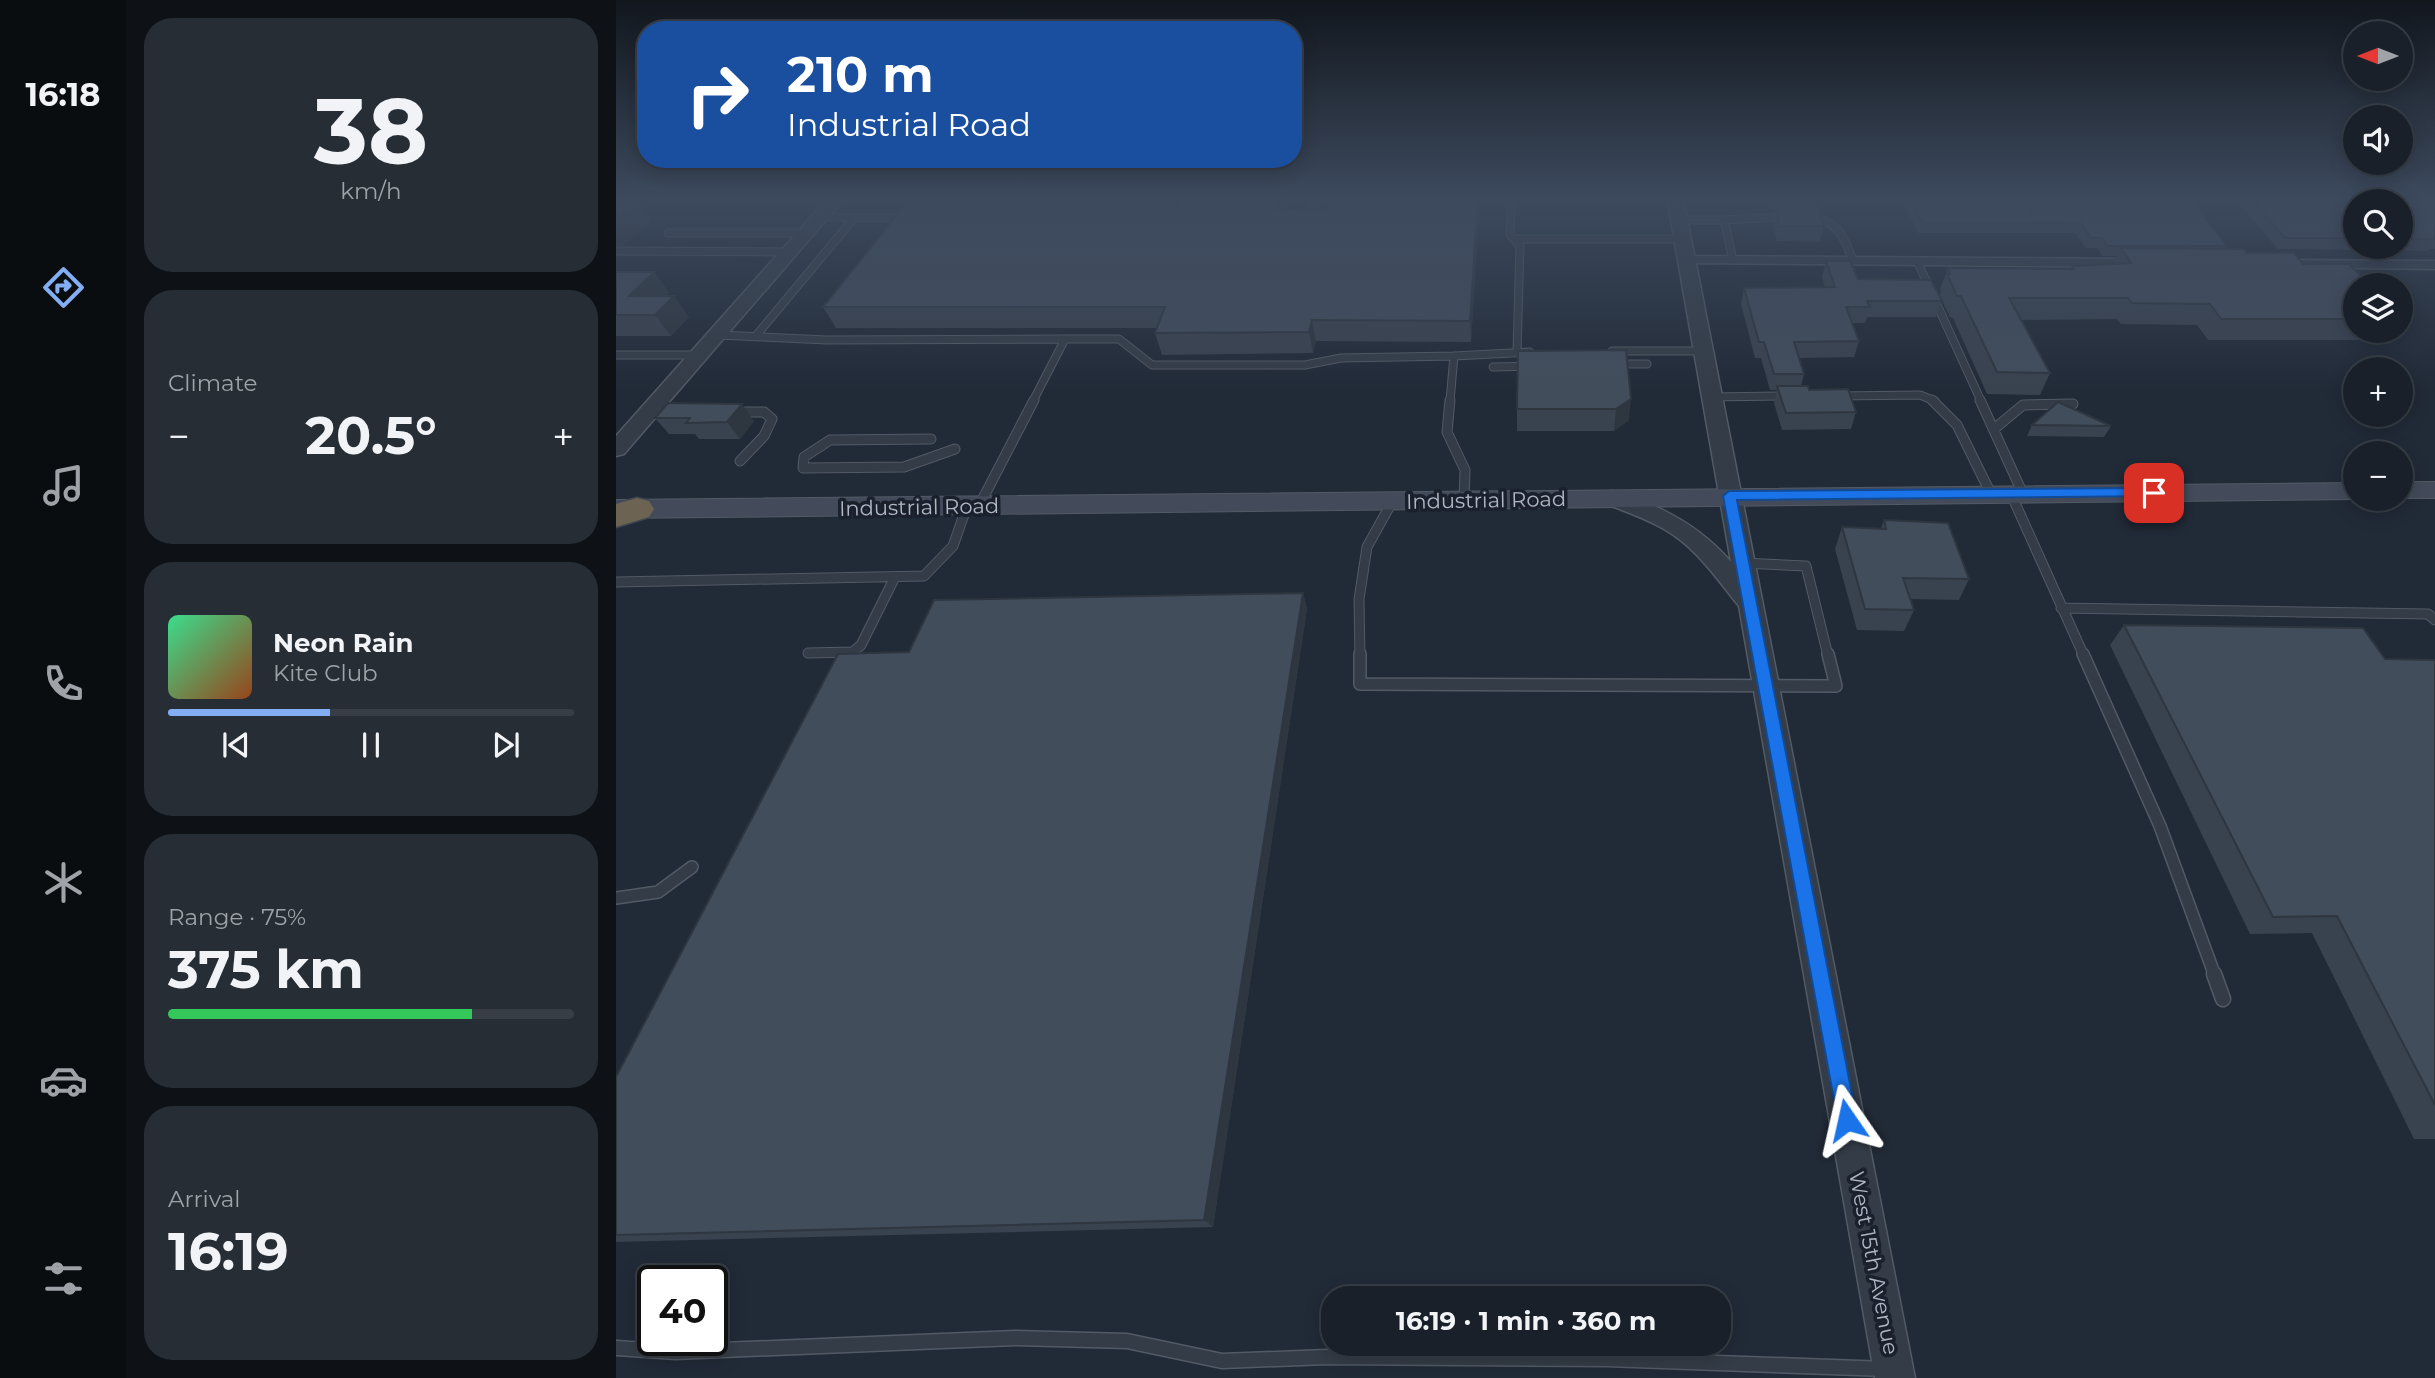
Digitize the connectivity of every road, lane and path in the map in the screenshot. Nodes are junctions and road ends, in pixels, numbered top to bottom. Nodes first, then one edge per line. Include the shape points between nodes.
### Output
1 (781, 262) edge
2 (817, 262) edge
3 (1520, 262) edge
4 (1686, 262) edge
5 (1918, 262) edge
6 (2071, 262) edge
7 (2152, 263) edge
8 (2262, 264) edge
9 (2435, 265) edge
10 (719, 335) junction
11 (755, 337) junction
12 (1065, 339) junction
13 (1605, 351) edge
14 (1702, 351) junction
15 (1517, 352) junction
16 (1540, 352) edge
17 (616, 355) edge
18 (701, 355) junction
19 (1454, 356) junction
20 (1647, 364) dead end
21 (1605, 365) edge
22 (1549, 366) edge
23 (1493, 367) dead end
24 (1791, 396) edge
25 (1831, 396) edge
26 (1711, 397) junction
27 (2073, 404) dead end
28 (726, 412) edge
29 (1994, 429) junction
30 (932, 439) dead end
31 (616, 449) edge
32 (955, 449) dead end
33 (740, 461) dead end
34 (2413, 490) edge
35 (2435, 490) edge
36 (2343, 491) edge
37 (2008, 494) junction
38 (1729, 496) junction
39 (1612, 498) junction
40 (1464, 501) junction
41 (1392, 502) junction
42 (973, 506) junction
43 (623, 511) edge
44 (1743, 563) junction
45 (895, 577) junction
46 (616, 582) edge
47 (1751, 607) junction
48 (2061, 608) junction
49 (2435, 620) edge
50 (808, 653) dead end
51 (1765, 684) junction
52 (692, 867) dead end
53 (616, 898) edge
54 (2224, 999) dead end
55 (616, 1348) edge
56 (1894, 1374) edge

1 - 10 street
2 - 11 lane
3 - 15 lane
4 - 14 street, West 15th Avenue
5 - 29 lane
6 - 7 street
8 - 9 street
10 - 11 lane
10 - 18 street
11 - 12 lane
12 - 19 lane via 1119,339 1152,365 1305,365 1341,358
12 - 42 lane
13 - 14 lane
14 - 26 street, West 15th Avenue
15 - 16 lane
15 - 19 lane
17 - 18 lane
18 - 31 street via 655,412
19 - 40 lane via 1447,432 1465,470
20 - 21 lane
22 - 23 lane
24 - 26 lane
25 - 37 lane via 1925,395 1948,414
26 - 38 street, West 15th Avenue
27 - 29 lane via 2023,405
28 - 33 lane via 764,412 772,419
29 - 37 lane
30 - 32 lane via 831,440 804,457 803,468 904,467
34 - 35 main road
36 - 37 main road, Industrial Road
37 - 38 main road, Industrial Road
37 - 48 lane
38 - 39 main road, Industrial Road
38 - 44 street, West 15th Avenue
39 - 40 main road, Industrial Road
39 - 47 street via 1687,533 1712,555
40 - 41 main road, Industrial Road
41 - 42 main road, Industrial Road
41 - 51 lane via 1367,547 1359,599 1360,684
42 - 43 main road, Industrial Road
42 - 45 lane via 946,558 924,576
44 - 47 street, West 15th Avenue
44 - 51 lane via 1806,566 1836,686
45 - 46 lane
45 - 50 lane via 862,645 853,652
47 - 51 street, West 15th Avenue
48 - 49 lane via 2428,614
48 - 54 lane via 2160,826
51 - 56 street, West 15th Avenue
52 - 53 lane via 666,890
55 - 56 lane via 676,1352 1015,1338 1126,1341 1222,1361 1606,1359

